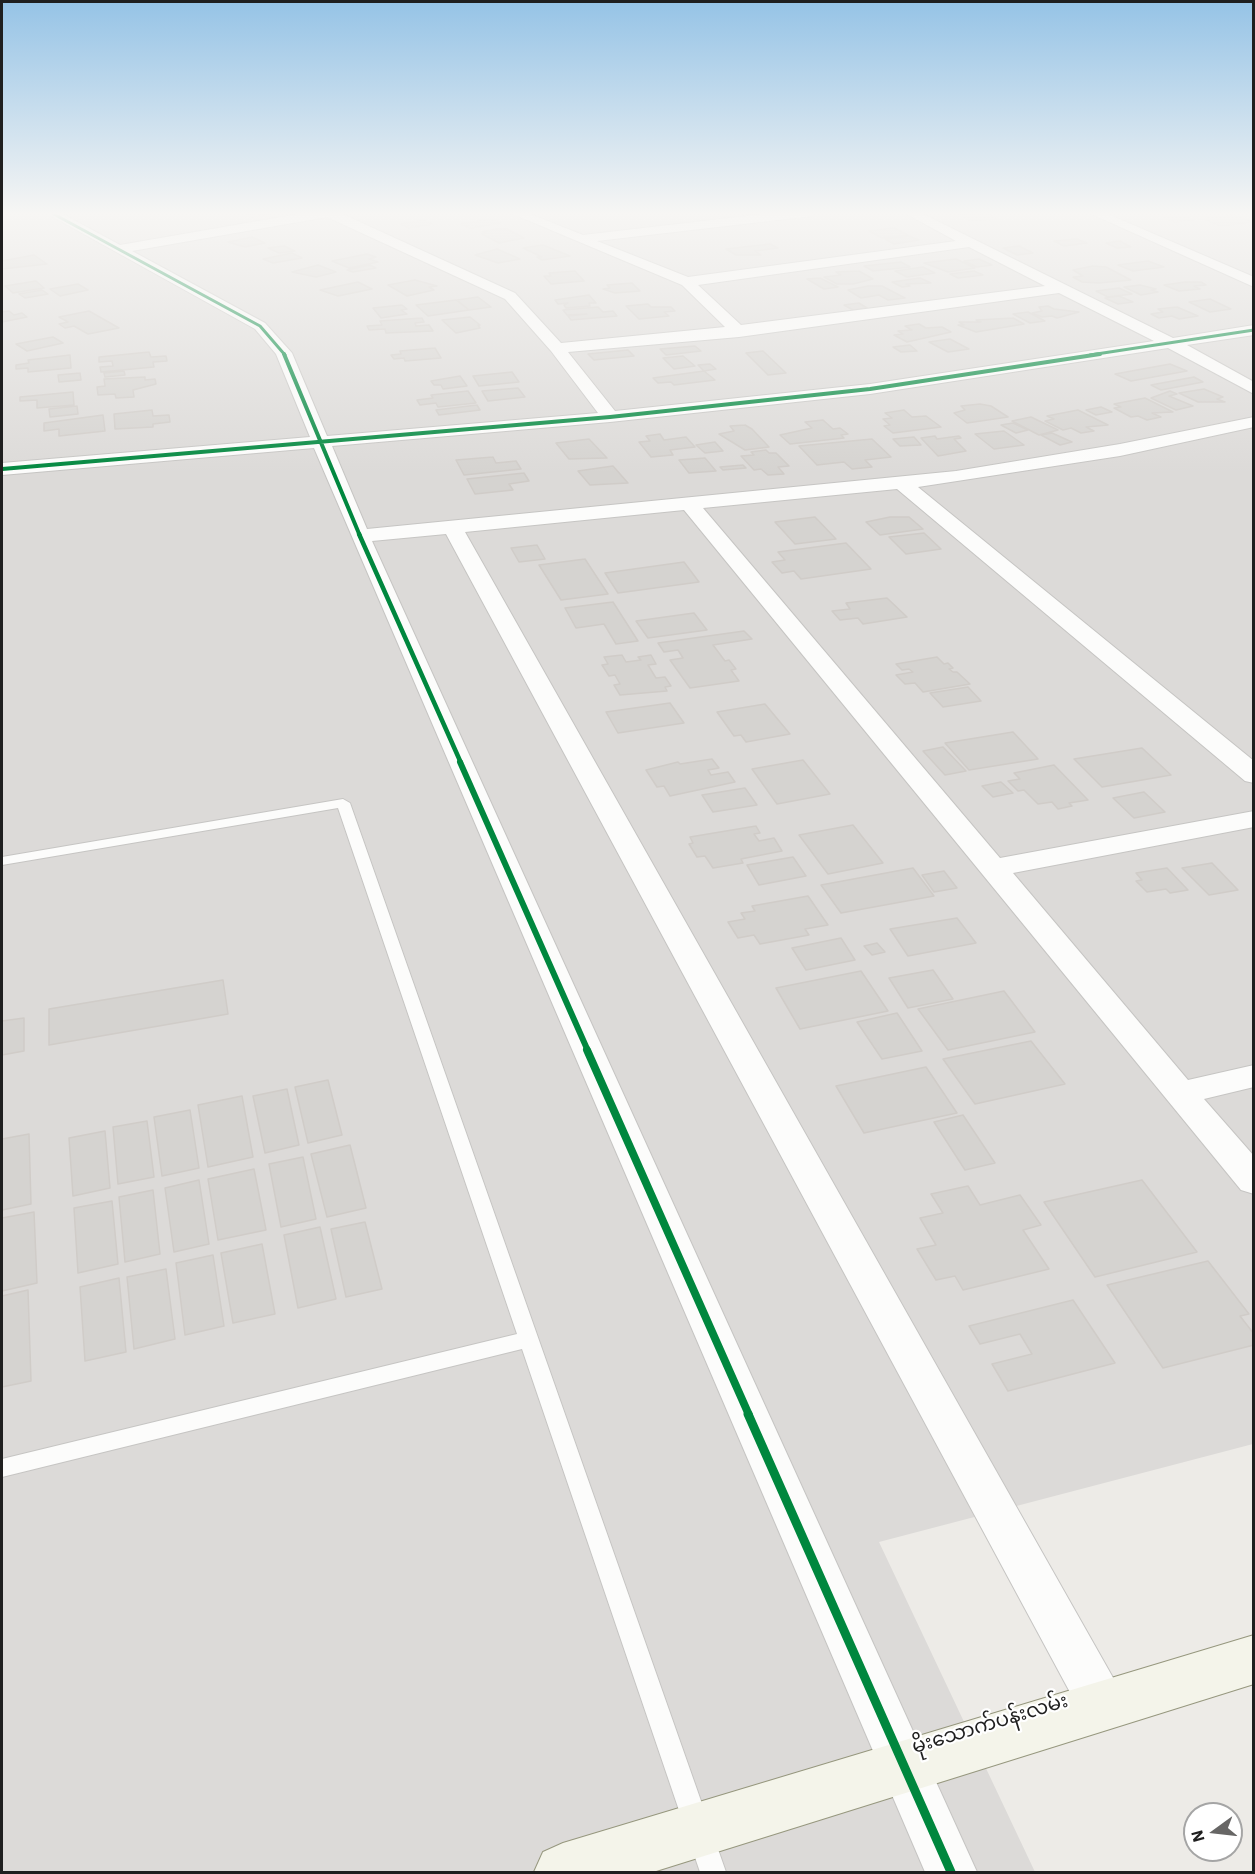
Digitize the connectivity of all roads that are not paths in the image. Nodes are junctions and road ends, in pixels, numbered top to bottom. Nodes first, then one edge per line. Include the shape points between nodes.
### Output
1 (209, 299) edge
2 (513, 299) edge
3 (705, 299) edge
4 (976, 299) edge
5 (1083, 299) edge
6 (1254, 330) edge
7 (739, 332) junction
8 (1171, 344) junction
9 (557, 348) junction
10 (1254, 389) edge
11 (610, 417) junction
12 (1254, 422) edge
13 (319, 440) junction
14 (2, 469) edge
15 (902, 483) junction
16 (690, 505) junction
17 (453, 528) junction
18 (360, 536) junction
19 (1254, 774) edge
20 (1254, 819) edge
21 (2, 861) edge
22 (992, 867) junction
23 (1254, 1076) edge
24 (1180, 1093) junction
25 (1254, 1181) edge
26 (529, 1339) junction
27 (2, 1468) edge
28 (1254, 1659) edge
29 (1103, 1706) junction
30 (905, 1767) junction
31 (706, 1852) edge
32 (563, 1872) edge
33 (951, 1872) edge

1 - 13 street via 266,331 284,353
2 - 9 street
3 - 7 street
4 - 7 street
5 - 8 street
6 - 8 street
7 - 9 street
8 - 10 street
8 - 11 street via 870,389
9 - 11 street
11 - 13 street
12 - 15 street via 1119,450
13 - 14 street
13 - 18 street
15 - 16 street
15 - 19 street
16 - 17 street
16 - 22 street
17 - 18 street
17 - 29 street
18 - 30 street
20 - 22 street
21 - 26 lane via 343,803
22 - 24 street
23 - 24 street
24 - 25 street
26 - 27 lane
26 - 31 lane
28 - 29 street, မိုးသောက်ပန်းလမ်း
29 - 30 street, မိုးသောက်ပန်းလမ်း
30 - 31 street, မိုးသောက်ပန်းလမ်း
30 - 33 street
31 - 32 street, မိုးသောက်ပန်းလမ်း

